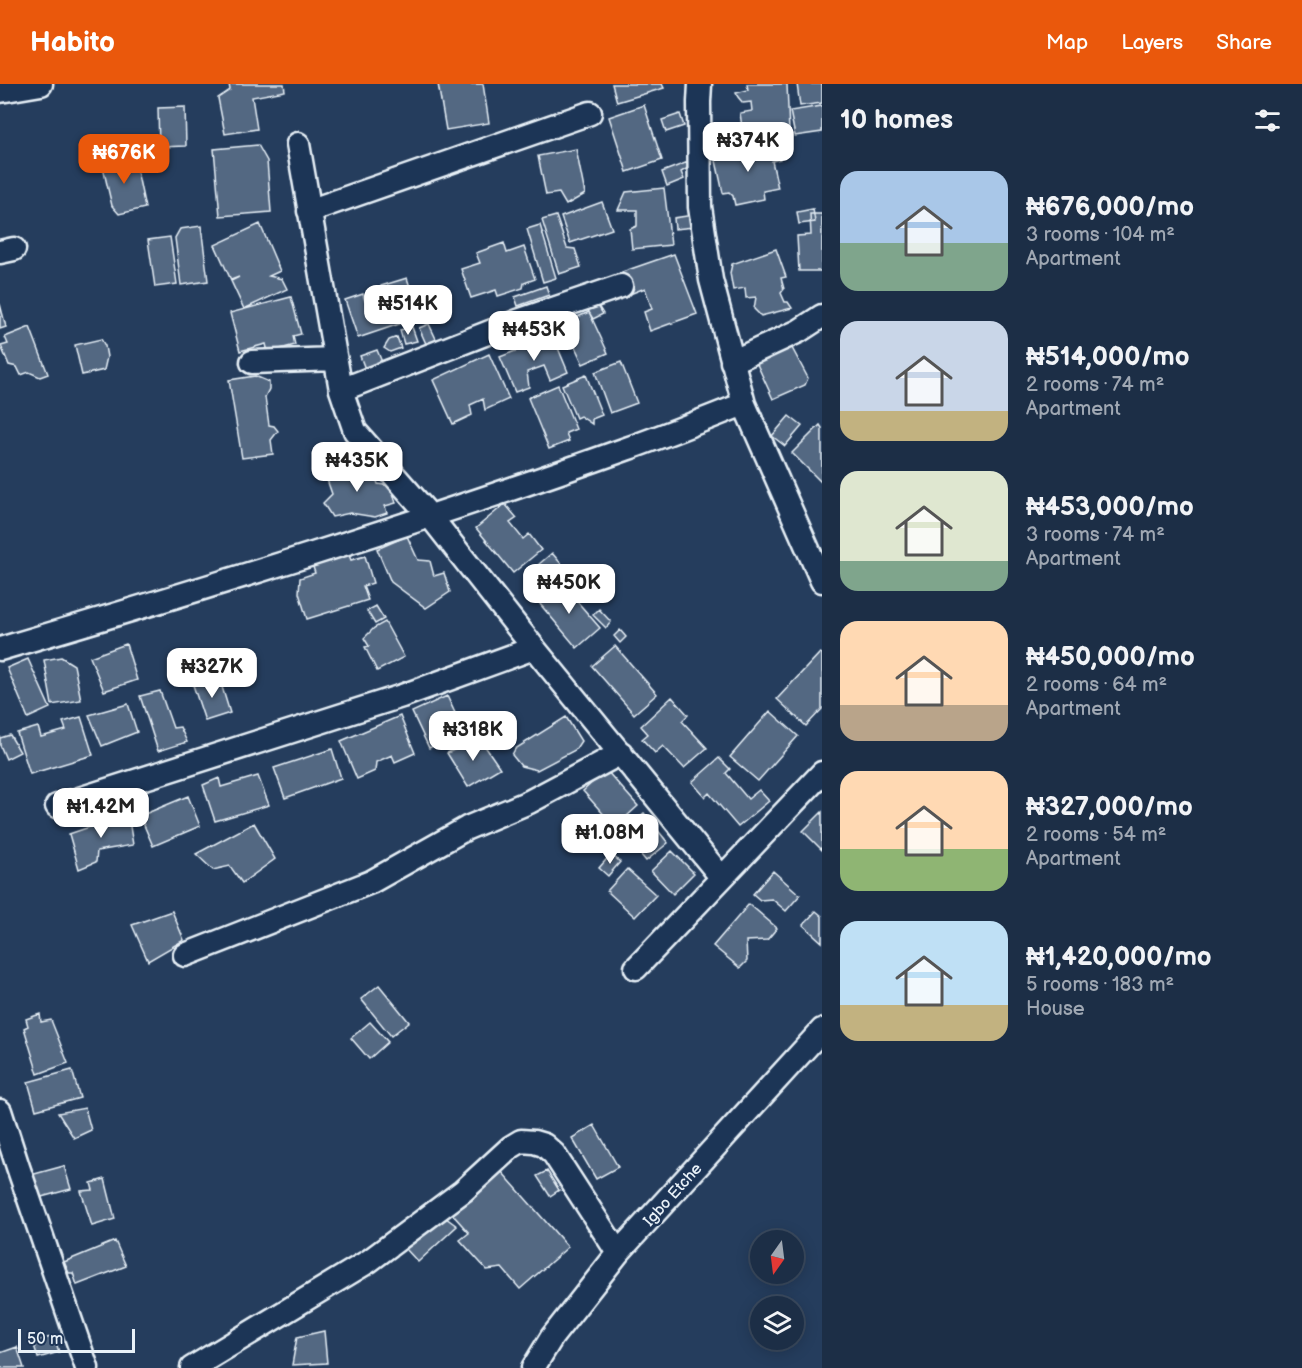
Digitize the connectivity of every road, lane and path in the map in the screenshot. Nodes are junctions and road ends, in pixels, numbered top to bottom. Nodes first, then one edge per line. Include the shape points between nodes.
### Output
1 (41, 84) edge
2 (700, 84) edge
3 (0, 91) edge
4 (590, 113) dead end
5 (298, 144) dead end
6 (309, 211) junction
7 (621, 286) dead end
8 (822, 316) edge
9 (336, 359) junction
10 (252, 362) dead end
11 (732, 363) junction
12 (341, 390) junction
13 (744, 404) junction
14 (430, 516) junction
15 (815, 545) edge
16 (822, 581) edge
17 (534, 648) junction
18 (0, 649) edge
19 (621, 753) junction
20 (822, 773) edge
21 (57, 806) dead end
22 (722, 878) junction
23 (185, 955) dead end
24 (636, 968) dead end
25 (822, 1030) edge
26 (0, 1112) edge
27 (9, 1170) edge
28 (618, 1253) junction
29 (87, 1368) edge
30 (192, 1368) edge
31 (533, 1368) edge

1 - 3 street
2 - 11 street via 700,207 711,280
4 - 6 street
5 - 6 street
6 - 9 street
7 - 12 street via 518,321
8 - 11 street
9 - 10 street
9 - 12 street
11 - 13 street
12 - 14 street via 356,431
13 - 14 street
13 - 15 street
14 - 17 street
14 - 18 street
15 - 16 street
17 - 19 street
17 - 21 street via 402,696
19 - 22 street
19 - 23 street via 529,802 467,828 371,882
20 - 22 street
22 - 24 street
25 - 28 street, Igbo Etche
26 - 27 street
27 - 29 street
28 - 30 street via 554,1154 544,1145 520,1141 463,1191 369,1261
28 - 31 street, Igbo Etche via 552,1337

